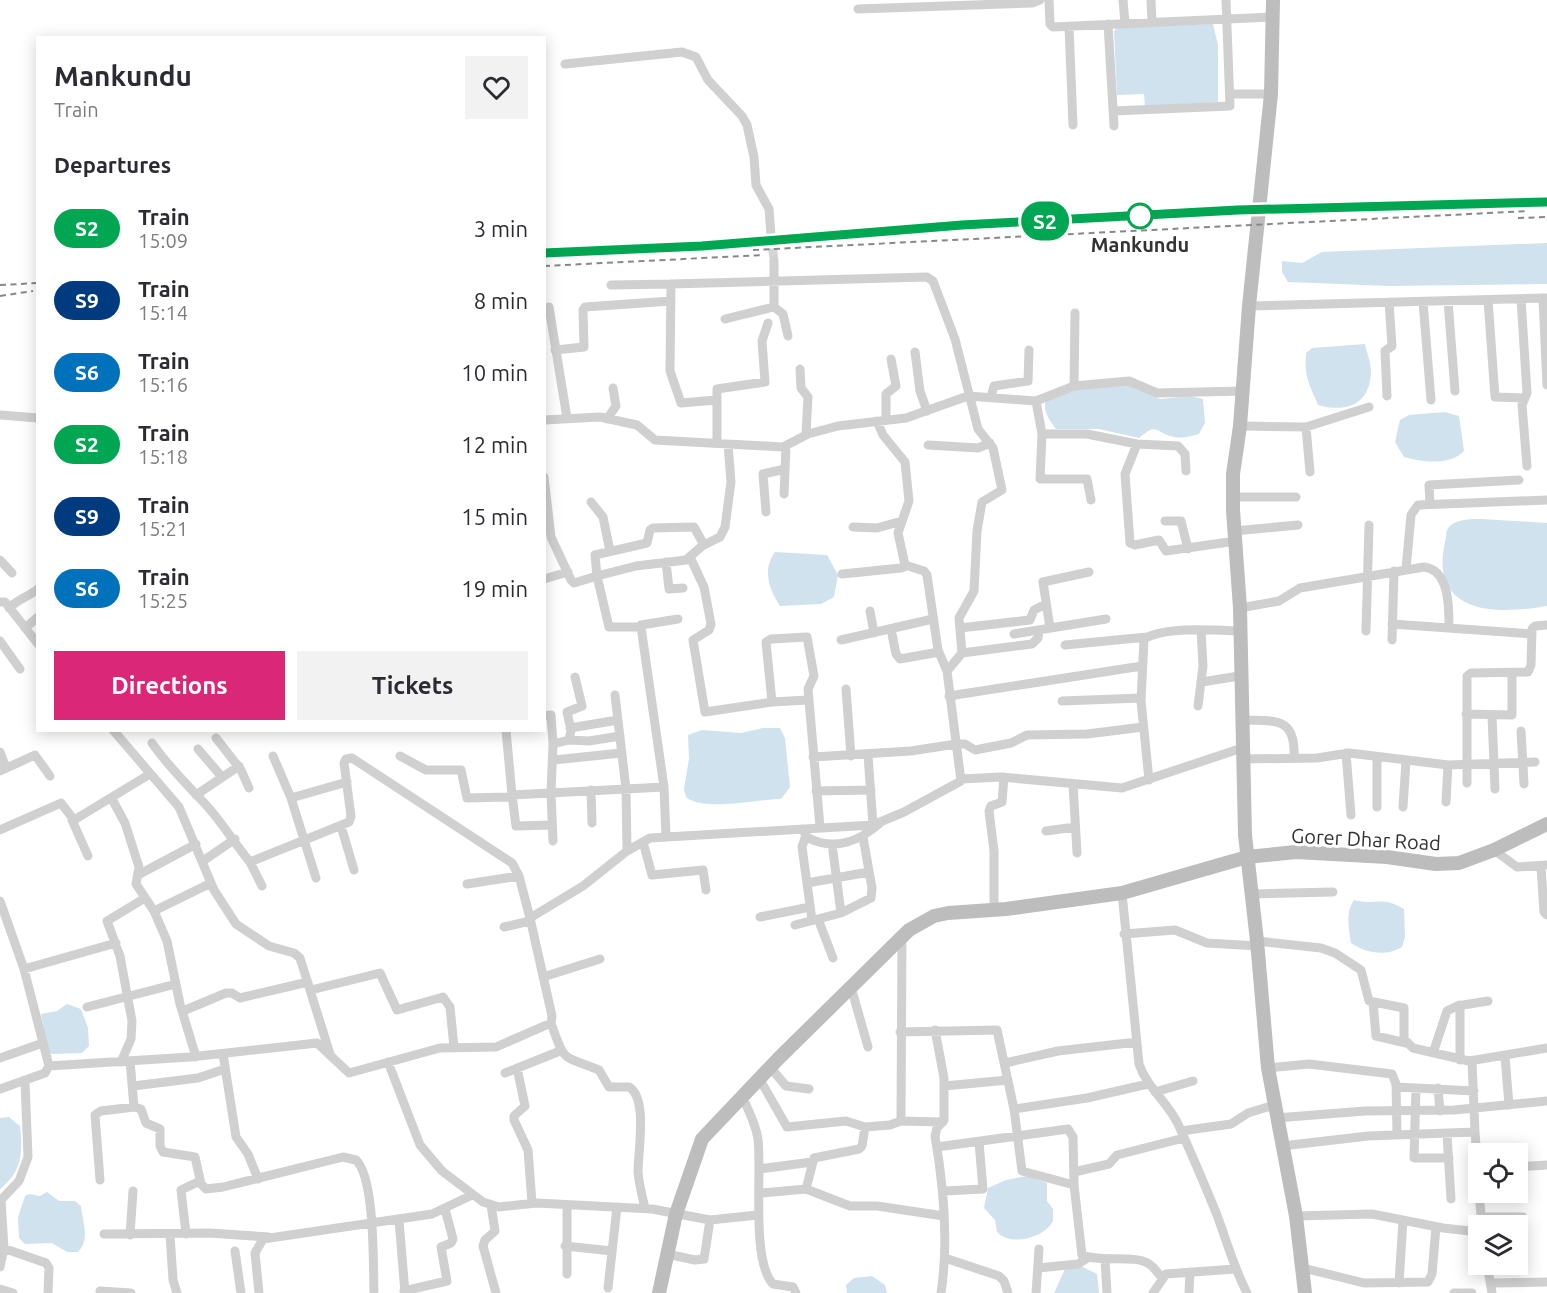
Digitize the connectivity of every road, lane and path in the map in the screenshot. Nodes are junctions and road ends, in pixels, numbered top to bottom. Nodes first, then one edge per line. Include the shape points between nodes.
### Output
1 (1040, 0) edge
2 (1048, 0) edge
3 (1123, 0) edge
4 (1151, 0) edge
5 (1226, 0) edge
6 (1273, 0) edge
7 (858, 9) dead end
8 (1273, 17) junction
9 (1226, 19) junction
10 (1152, 22) junction
11 (1125, 23) junction
12 (1108, 24) junction
13 (1069, 26) junction
14 (565, 64) dead end
15 (1230, 94) junction
16 (1271, 94) junction
17 (1113, 111) junction
18 (1073, 125) dead end
19 (1114, 126) dead end
20 (771, 235) tunnel mouth
21 (774, 260) tunnel mouth
22 (775, 281) junction
23 (671, 284) junction
24 (611, 285) dead end
25 (1545, 298) edge
26 (1521, 299) junction
27 (1488, 300) junction
28 (671, 301) junction
29 (1448, 301) junction
30 (1389, 302) junction
31 (1423, 302) junction
32 (1249, 306) junction
33 (549, 307) dead end
34 (774, 307) junction
35 (1075, 313) dead end
36 (725, 319) dead end
37 (768, 322) dead end
38 (788, 336) dead end
39 (555, 350) junction
40 (1029, 350) dead end
41 (915, 352) dead end
42 (891, 359) dead end
43 (1546, 365) edge
44 (800, 369) dead end
45 (1547, 385) edge
46 (1074, 386) junction
47 (613, 388) dead end
48 (1242, 391) junction
49 (1455, 391) dead end
50 (968, 396) junction
51 (1387, 396) dead end
52 (991, 397) junction
53 (1525, 398) junction
54 (716, 400) junction
55 (1431, 400) dead end
56 (1036, 401) junction
57 (1369, 407) dead end
58 (927, 411) junction
59 (0, 415) edge
60 (36, 418) edge
61 (567, 418) junction
62 (608, 419) junction
63 (546, 420) edge
64 (881, 421) junction
65 (1240, 426) junction
66 (1306, 427) junction
67 (806, 434) junction
68 (1042, 434) junction
69 (990, 443) junction
70 (722, 444) junction
71 (1137, 444) junction
72 (928, 445) dead end
73 (786, 447) junction
74 (1527, 466) dead end
75 (785, 469) junction
76 (1185, 471) dead end
77 (1310, 472) dead end
78 (1519, 480) dead end
79 (546, 494) edge
80 (784, 494) dead end
81 (1232, 496) junction
82 (1296, 497) dead end
83 (1091, 500) dead end
84 (1547, 500) edge
85 (591, 502) dead end
86 (1430, 504) junction
87 (766, 512) dead end
88 (902, 521) junction
89 (1166, 521) dead end
90 (1298, 525) dead end
91 (1369, 525) dead end
92 (853, 527) dead end
93 (1235, 536) junction
94 (704, 545) junction
95 (1188, 549) junction
96 (610, 551) junction
97 (690, 557) junction
98 (0, 560) edge
99 (666, 562) junction
100 (906, 566) junction
101 (1406, 569) junction
102 (1394, 571) junction
103 (568, 572) junction
104 (1089, 572) dead end
105 (12, 573) dead end
106 (842, 574) dead end
107 (597, 576) junction
108 (1366, 576) junction
109 (546, 578) edge
110 (683, 588) dead end
111 (36, 591) edge
112 (0, 602) edge
113 (1046, 604) junction
114 (9, 608) junction
115 (1240, 608) junction
116 (870, 611) dead end
117 (36, 619) edge
118 (678, 619) dead end
119 (933, 619) junction
120 (1107, 619) dead end
121 (1012, 623) junction
122 (1392, 624) junction
123 (640, 625) junction
124 (1547, 626) edge
125 (25, 628) junction
126 (960, 628) junction
127 (1050, 628) junction
128 (1449, 628) junction
129 (891, 629) junction
130 (1039, 630) junction
131 (1201, 630) junction
132 (1239, 631) junction
133 (1366, 631) dead end
134 (874, 633) junction
135 (1014, 633) junction
136 (1532, 633) junction
137 (1147, 637) junction
138 (841, 640) dead end
139 (1392, 640) dead end
140 (0, 641) edge
141 (36, 642) edge
142 (1065, 645) dead end
143 (1016, 646) junction
144 (939, 652) junction
145 (962, 654) junction
146 (1142, 666) junction
147 (20, 669) dead end
148 (946, 671) junction
149 (1512, 673) junction
150 (1239, 676) junction
151 (574, 677) dead end
152 (1202, 682) junction
153 (846, 689) dead end
154 (615, 695) dead end
155 (949, 696) junction
156 (1141, 698) junction
157 (808, 700) junction
158 (1062, 701) dead end
159 (772, 702) junction
160 (1198, 706) dead end
161 (1466, 714) junction
162 (1492, 715) junction
163 (546, 716) edge
164 (618, 720) junction
165 (1242, 720) junction
166 (1143, 727) junction
167 (570, 728) junction
168 (1521, 730) dead end
169 (115, 732) edge
170 (506, 732) edge
171 (620, 736) junction
172 (216, 738) dead end
173 (569, 740) junction
174 (152, 743) dead end
175 (553, 744) junction
176 (956, 744) junction
177 (198, 749) dead end
178 (0, 752) edge
179 (621, 753) junction
180 (1242, 753) junction
181 (1346, 753) junction
182 (868, 755) junction
183 (273, 756) dead end
184 (400, 756) dead end
185 (851, 756) junction
186 (813, 757) junction
187 (1377, 757) junction
188 (1294, 758) junction
189 (554, 760) junction
190 (1406, 761) junction
191 (1535, 762) dead end
192 (1495, 763) junction
193 (1522, 763) junction
194 (1448, 765) junction
195 (1467, 765) junction
196 (239, 766) junction
197 (3, 770) edge
198 (150, 774) junction
199 (50, 776) dead end
200 (222, 777) junction
201 (1004, 777) junction
202 (961, 779) junction
203 (1149, 780) junction
204 (347, 782) junction
205 (1467, 783) dead end
206 (1073, 784) junction
207 (1524, 784) dead end
208 (664, 787) junction
209 (249, 788) dead end
210 (626, 789) junction
211 (1496, 789) dead end
212 (591, 790) junction
213 (871, 790) junction
214 (816, 791) junction
215 (551, 793) junction
216 (196, 795) junction
217 (512, 796) junction
218 (291, 798) junction
219 (112, 799) junction
220 (1446, 802) dead end
221 (1377, 807) dead end
222 (1403, 807) dead end
223 (1351, 815) dead end
224 (72, 820) junction
225 (592, 823) dead end
226 (878, 823) junction
227 (1547, 824) edge
228 (552, 825) junction
229 (341, 826) junction
230 (1074, 827) junction
231 (820, 828) junction
232 (0, 830) edge
233 (1046, 831) dead end
234 (804, 832) junction
235 (666, 837) junction
236 (863, 837) junction
237 (235, 839) junction
238 (305, 841) junction
239 (553, 841) dead end
240 (643, 842) junction
241 (195, 844) junction
242 (832, 844) junction
243 (1246, 845) junction
244 (1494, 850) junction
245 (627, 851) junction
246 (1077, 853) dead end
247 (88, 856) dead end
248 (203, 861) junction
249 (250, 862) junction
250 (1544, 866) edge
251 (354, 870) dead end
252 (869, 872) junction
253 (138, 874) junction
254 (519, 876) junction
255 (316, 878) dead end
256 (837, 878) junction
257 (211, 883) junction
258 (807, 883) junction
259 (468, 884) dead end
260 (262, 886) dead end
261 (706, 890) dead end
262 (1333, 892) dead end
263 (1122, 893) junction
264 (1252, 894) junction
265 (145, 898) junction
266 (0, 901) edge
267 (810, 907) junction
268 (994, 910) junction
269 (154, 911) junction
270 (841, 913) junction
271 (1547, 915) edge
272 (2, 916) edge
273 (760, 917) dead end
274 (530, 920) junction
275 (815, 920) junction
276 (795, 925) dead end
277 (504, 927) dead end
278 (1124, 934) junction
279 (902, 936) junction
280 (116, 943) junction
281 (1258, 944) junction
282 (833, 958) dead end
283 (600, 960) dead end
284 (24, 969) junction
285 (543, 977) junction
286 (176, 984) junction
287 (309, 986) junction
288 (851, 987) junction
289 (127, 995) junction
290 (1488, 1001) dead end
291 (1372, 1002) junction
292 (1460, 1005) junction
293 (87, 1007) dead end
294 (183, 1011) junction
295 (551, 1023) junction
296 (935, 1030) junction
297 (900, 1032) junction
298 (1137, 1042) junction
299 (43, 1043) junction
300 (1406, 1043) junction
301 (454, 1047) junction
302 (868, 1047) dead end
303 (1547, 1048) edge
304 (560, 1051) junction
305 (1433, 1053) junction
306 (223, 1054) junction
307 (331, 1056) junction
308 (196, 1057) junction
309 (1505, 1057) junction
310 (0, 1058) edge
311 (1460, 1060) junction
312 (1472, 1061) junction
313 (126, 1062) junction
314 (388, 1062) junction
315 (1005, 1063) junction
316 (49, 1066) junction
317 (770, 1067) junction
318 (517, 1068) junction
319 (1268, 1068) junction
320 (225, 1069) junction
321 (505, 1073) dead end
322 (759, 1078) junction
323 (1008, 1080) junction
324 (1193, 1081) dead end
325 (25, 1082) junction
326 (1148, 1084) junction
327 (133, 1086) junction
328 (944, 1086) junction
329 (1396, 1087) junction
330 (1416, 1088) junction
331 (1438, 1088) junction
332 (0, 1089) edge
333 (809, 1089) dead end
334 (1454, 1089) junction
335 (1474, 1091) junction
336 (1155, 1092) junction
337 (742, 1096) junction
338 (1547, 1101) edge
339 (1509, 1105) junction
340 (134, 1107) junction
341 (1475, 1108) junction
342 (1014, 1109) junction
343 (1455, 1110) junction
344 (1397, 1111) junction
345 (1416, 1111) junction
346 (1440, 1111) junction
347 (1275, 1112) junction
348 (901, 1121) junction
349 (944, 1122) junction
350 (865, 1127) junction
351 (1475, 1132) junction
352 (1183, 1134) junction
353 (1414, 1134) junction
354 (1448, 1134) junction
355 (1397, 1135) junction
356 (1016, 1138) junction
357 (979, 1142) junction
358 (1476, 1143) edge
359 (1282, 1146) junction
360 (937, 1147) junction
361 (1449, 1158) junction
362 (812, 1162) junction
363 (1547, 1166) edge
364 (1528, 1167) edge
365 (759, 1168) junction
366 (1074, 1172) junction
367 (258, 1179) junction
368 (100, 1180) dead end
369 (200, 1180) junction
370 (1074, 1185) junction
371 (806, 1190) junction
372 (133, 1191) dead end
373 (944, 1191) junction
374 (761, 1193) junction
375 (471, 1195) junction
376 (1451, 1199) dead end
377 (532, 1203) junction
378 (567, 1204) junction
379 (491, 1205) junction
380 (617, 1207) junction
381 (445, 1209) junction
382 (652, 1209) junction
383 (676, 1214) junction
384 (758, 1215) junction
385 (944, 1216) junction
386 (1296, 1216) junction
387 (399, 1220) junction
388 (710, 1220) junction
389 (1403, 1220) junction
390 (372, 1224) junction
391 (1436, 1227) junction
392 (1468, 1231) edge
393 (104, 1234) dead end
394 (186, 1234) junction
395 (130, 1235) junction
396 (170, 1235) junction
397 (269, 1237) junction
398 (565, 1246) junction
399 (2, 1248) edge
400 (1039, 1249) dead end
401 (235, 1251) dead end
402 (612, 1251) junction
403 (667, 1254) junction
404 (1089, 1257) junction
405 (945, 1258) junction
406 (1105, 1260) junction
407 (0, 1267) edge
408 (1038, 1268) junction
409 (1303, 1268) junction
410 (1235, 1269) junction
411 (1190, 1272) junction
412 (567, 1274) dead end
413 (1162, 1278) junction
414 (1547, 1282) edge
415 (1398, 1283) junction
416 (608, 1288) dead end
417 (1381, 1288) edge
418 (1492, 1288) edge
419 (0, 1289) edge
420 (100, 1291) dead end
421 (173, 1291) edge
422 (374, 1291) dead end
423 (404, 1292) edge
424 (13, 1293) edge
425 (48, 1293) edge
426 (131, 1293) edge
427 (241, 1293) edge
428 (259, 1293) edge
429 (496, 1293) edge
430 (659, 1293) edge
431 (796, 1293) edge
432 (942, 1293) edge
433 (1008, 1293) edge
434 (1036, 1293) edge
435 (1107, 1293) edge
436 (1154, 1293) edge
437 (1189, 1293) edge
438 (1246, 1293) edge
439 (1305, 1293) edge
440 (1454, 1293) edge
441 (1472, 1293) edge

1 - 7 street
2 - 13 street via 1051,26
3 - 11 street
4 - 10 street
5 - 9 street
6 - 8 street
8 - 9 street
8 - 16 street
9 - 10 street
9 - 15 street
10 - 11 street
11 - 12 street
12 - 13 street
12 - 17 street
13 - 18 street
14 - 20 street via 682,52 696,57 708,80 747,125 756,185 768,209
15 - 16 street
15 - 17 street via 1230,105 1225,108
16 - 32 street
17 - 19 street
21 - 22 street
22 - 23 street
22 - 34 street
22 - 50 street via 930,278 955,339
23 - 24 street
23 - 28 street
25 - 26 street
25 - 43 street
26 - 27 street
26 - 53 street
27 - 29 street
27 - 53 street via 1495,397
28 - 39 street via 585,307 585,346
28 - 54 street via 670,370 681,403
29 - 31 street
29 - 49 street
30 - 31 street
30 - 32 street
30 - 51 street via 1392,346 1385,351
31 - 55 street
32 - 48 street
33 - 39 street
34 - 36 street
34 - 38 street via 783,314
35 - 46 street
37 - 54 street via 762,341 765,382 719,388
39 - 61 street
40 - 52 street via 1028,381 994,386
41 - 58 street
42 - 64 street via 897,384 886,394
43 - 45 street
44 - 67 street via 801,388 808,397
46 - 48 street via 1129,381 1157,393
46 - 56 street
47 - 62 street via 616,406
48 - 65 street
50 - 52 street
50 - 58 street
50 - 69 street via 979,432
52 - 56 street
53 - 74 street via 1522,405
54 - 70 street
56 - 68 street
57 - 66 street
58 - 64 street
59 - 60 street
61 - 62 street
61 - 63 street
62 - 70 street via 637,426 655,440
64 - 67 street
64 - 88 street via 883,435 905,462 909,498
65 - 66 street
65 - 81 street
66 - 77 street
67 - 73 street
68 - 71 street via 1087,434
68 - 83 street via 1040,478 1086,479
69 - 72 street via 978,448
69 - 126 street via 1002,490 982,502 975,587 960,615
70 - 73 street
70 - 94 street via 731,482 725,527 720,537
71 - 76 street via 1182,448
71 - 95 street via 1125,474 1130,543 1159,540 1166,551
73 - 75 street
75 - 80 street
75 - 87 street via 763,474
78 - 86 street via 1429,485
79 - 103 street via 551,537
81 - 82 street
81 - 93 street
84 - 86 street
85 - 96 street via 603,517
86 - 101 street via 1413,509
88 - 92 street via 877,528
88 - 100 street via 898,533
89 - 95 street via 1181,521
90 - 93 street
91 - 108 street
93 - 95 street
93 - 115 street
94 - 96 street via 694,527 653,528 647,543
94 - 97 street
96 - 107 street via 595,555
97 - 99 street
97 - 159 street via 704,587 711,624 709,630 693,640 705,712
98 - 105 street
99 - 107 street
99 - 110 street via 669,589
100 - 106 street
100 - 119 street via 926,573
101 - 102 street
101 - 128 street via 1424,567 1435,572 1447,595
102 - 108 street
102 - 122 street
103 - 107 street via 572,583
103 - 109 street
104 - 113 street via 1045,581
107 - 123 street via 609,627
108 - 115 street via 1300,588 1279,601
108 - 133 street
111 - 114 street
112 - 114 street
113 - 121 street via 1034,610 1032,618
113 - 127 street
114 - 125 street
115 - 132 street
116 - 134 street
117 - 125 street
118 - 123 street
119 - 129 street
119 - 144 street
120 - 127 street
121 - 126 street
121 - 135 street
122 - 128 street
122 - 139 street
123 - 208 street
124 - 136 street via 1535,626
125 - 141 street
126 - 145 street
127 - 130 street
128 - 136 street
129 - 134 street
129 - 144 street via 900,659
130 - 135 street
130 - 143 street via 1034,643
131 - 132 street
131 - 137 street
131 - 152 street
132 - 150 street
134 - 138 street
135 - 143 street
136 - 149 street via 1530,670
137 - 142 street
137 - 146 street via 1143,642
140 - 147 street
143 - 145 street
144 - 148 street
145 - 148 street
146 - 155 street
146 - 156 street
148 - 155 street
149 - 161 street via 1469,674
149 - 162 street via 1513,714
150 - 152 street
150 - 165 street
151 - 167 street via 582,706 567,712
152 - 160 street
153 - 185 street
154 - 164 street
155 - 176 street
156 - 158 street
156 - 166 street
157 - 159 street
157 - 159 street via 808,686 814,676 809,640 803,636 766,642
157 - 186 street
161 - 162 street
161 - 195 street
162 - 192 street
163 - 175 street via 551,715
164 - 167 street
164 - 171 street
165 - 180 street
165 - 188 street via 1285,725 1293,734
166 - 176 street via 1087,734 1028,735 1011,743 975,750
166 - 203 street
167 - 173 street
168 - 193 street
169 - 198 street
170 - 217 street
171 - 173 street
171 - 179 street
172 - 196 street
173 - 175 street
174 - 216 street via 170,769
175 - 189 street
176 - 182 street
176 - 202 street
177 - 200 street
178 - 197 street
179 - 189 street
179 - 210 street
180 - 188 street
180 - 203 street
180 - 243 street
181 - 187 street
181 - 188 street
181 - 223 street
182 - 185 street
182 - 213 street
183 - 218 street
184 - 217 street via 426,770 461,770 467,798
185 - 186 street
186 - 214 street
187 - 190 street
187 - 221 street
189 - 215 street
190 - 194 street
190 - 222 street
191 - 193 street
192 - 193 street
192 - 195 street
192 - 211 street
193 - 207 street
194 - 195 street
194 - 220 street
195 - 205 street
196 - 200 street
196 - 209 street
197 - 199 street via 35,755
198 - 219 street
198 - 241 street via 179,807
200 - 216 street
201 - 202 street
201 - 206 street
201 - 268 street via 1002,802 989,811 995,859
202 - 226 street
203 - 206 street via 1122,788
204 - 218 street
204 - 229 street via 351,820
204 - 254 street via 345,761 352,759 512,863
206 - 230 street
208 - 210 street
208 - 235 street
210 - 212 street
210 - 245 street
212 - 215 street
212 - 225 street
213 - 214 street
213 - 226 street
214 - 231 street
215 - 217 street
215 - 228 street
216 - 237 street
217 - 228 street via 516,826
218 - 238 street
219 - 224 street
219 - 253 street via 127,828
224 - 232 street via 62,803
224 - 247 street
226 - 231 street
226 - 236 street
227 - 244 street, Gorer Dhar Road
228 - 239 street
229 - 238 street
229 - 251 street
230 - 233 street
230 - 246 street
231 - 234 street
234 - 235 street
234 - 242 street via 812,840
234 - 258 street
235 - 240 street
236 - 242 street
236 - 252 street
237 - 248 street
237 - 249 street
238 - 249 street
238 - 255 street
240 - 245 street
240 - 261 street via 652,874 703,870
241 - 248 street
241 - 253 street
242 - 256 street
243 - 244 street, Gorer Dhar Road via 1448,864
243 - 263 street, Gorer Dhar Road
243 - 264 street
244 - 250 street via 1517,867
245 - 274 street
248 - 257 street
249 - 260 street
250 - 271 street
252 - 256 street
252 - 270 street via 871,898
253 - 265 street via 136,884
254 - 259 street
254 - 274 street
256 - 258 street
256 - 270 street
257 - 269 street
257 - 287 street via 228,914 246,933 268,946 297,955
258 - 267 street
262 - 264 street
263 - 268 street, Gorer Dhar Road
263 - 278 street
264 - 281 street
265 - 269 street
265 - 280 street via 107,921
266 - 272 street
267 - 273 street
267 - 275 street
268 - 279 street, Gorer Dhar Road via 934,916
269 - 286 street via 167,941
270 - 275 street
272 - 284 street
274 - 277 street
274 - 285 street
275 - 276 street
275 - 282 street
278 - 281 street via 1175,930 1206,943
278 - 298 street
279 - 288 street, Gorer Dhar Road
279 - 297 street
280 - 284 street
280 - 289 street
281 - 291 street via 1321,948 1335,953 1363,972 1367,998
281 - 319 street
283 - 285 street
284 - 299 street
285 - 295 street
286 - 289 street
286 - 294 street
287 - 294 street via 240,998 226,993
287 - 301 street via 380,973 397,1010 443,997 450,1007
287 - 307 street
288 - 302 street
288 - 317 street, Gorer Dhar Road
289 - 293 street
289 - 313 street via 132,1028
290 - 292 street
291 - 300 street via 1376,1036
291 - 300 street via 1404,1008
292 - 305 street via 1444,1014
292 - 311 street
294 - 308 street
295 - 301 street via 496,1047
295 - 304 street
296 - 297 street
296 - 315 street via 994,1029 999,1034
296 - 328 street
297 - 348 street
298 - 315 street via 1058,1051
298 - 326 street via 1139,1064
299 - 310 street
299 - 316 street
300 - 305 street
301 - 314 street
303 - 309 street
304 - 318 street
304 - 382 street via 572,1062 599,1070 609,1087 629,1087 636,1094 640,1114 639,1180
305 - 311 street
306 - 307 street via 317,1043
306 - 308 street
306 - 320 street
307 - 314 street via 349,1073
308 - 313 street
309 - 312 street
309 - 339 street
311 - 312 street
312 - 335 street
313 - 316 street
313 - 327 street
314 - 375 street via 420,1145 442,1171
315 - 323 street
316 - 325 street via 45,1073
317 - 322 street, Gorer Dhar Road
317 - 333 street via 786,1086
318 - 321 street
318 - 377 street via 525,1106 514,1120 528,1150
319 - 329 street via 1309,1064 1391,1074
319 - 347 street
320 - 327 street via 198,1078
320 - 367 street via 236,1137
322 - 337 street, Gorer Dhar Road
322 - 350 street via 787,1127 846,1121
323 - 328 street
323 - 342 street
324 - 336 street
325 - 332 street
325 - 399 street via 29,1149 19,1181 1,1200
326 - 336 street
326 - 342 street
327 - 340 street
328 - 349 street
329 - 330 street
329 - 344 street
330 - 331 street
330 - 345 street
331 - 334 street
331 - 346 street
334 - 335 street
334 - 343 street
335 - 341 street
336 - 352 street
337 - 365 street via 757,1136
337 - 383 street, Gorer Dhar Road via 702,1138
338 - 339 street
339 - 341 street
340 - 368 street via 96,1113
340 - 369 street via 141,1109 146,1123 160,1128 163,1152 195,1157
341 - 343 street
341 - 351 street
342 - 356 street
343 - 346 street
344 - 345 street
344 - 347 street
344 - 355 street
345 - 346 street
345 - 353 street
347 - 352 street via 1248,1113 1231,1124
347 - 359 street
348 - 349 street
348 - 350 street
349 - 360 street via 935,1131
350 - 362 street via 861,1148 816,1156
351 - 354 street
351 - 358 street
352 - 366 street via 1117,1155 1109,1164
352 - 410 street
353 - 354 street
353 - 355 street
353 - 361 street via 1416,1159
354 - 361 street
355 - 359 street
356 - 357 street
356 - 366 street via 1068,1129 1073,1137
356 - 370 street via 1022,1171
357 - 360 street
357 - 373 street via 983,1189
359 - 386 street
360 - 373 street
361 - 376 street
362 - 365 street
362 - 371 street
363 - 364 street
365 - 374 street
366 - 370 street
367 - 369 street via 213,1189 203,1188
367 - 390 street via 349,1157 363,1170
369 - 394 street via 181,1190
370 - 404 street via 1080,1248 1082,1255
371 - 374 street
371 - 385 street via 850,1206
372 - 395 street
373 - 385 street
374 - 384 street
375 - 379 street
375 - 381 street
377 - 378 street
377 - 379 street
378 - 380 street
378 - 398 street
379 - 429 street via 495,1231 483,1246
380 - 382 street
380 - 402 street
381 - 387 street
381 - 423 street via 453,1239 441,1247 447,1281
382 - 383 street
383 - 388 street
383 - 403 street, Gorer Dhar Road
384 - 388 street
384 - 431 street via 769,1281 776,1286 793,1287
385 - 405 street
386 - 389 street via 1372,1214
386 - 409 street
387 - 390 street
387 - 423 street
388 - 403 street via 704,1259
389 - 391 street
389 - 415 street
390 - 397 street
390 - 422 street
391 - 392 street
391 - 415 street via 1430,1279 1424,1283
393 - 395 street
394 - 396 street
394 - 397 street via 246,1233
395 - 396 street
396 - 421 street
397 - 428 street via 256,1249
398 - 402 street
398 - 412 street
399 - 407 street
399 - 425 street via 46,1263
400 - 408 street
401 - 427 street
402 - 416 street
403 - 430 street, Gorer Dhar Road
404 - 406 street
404 - 408 street via 1078,1264
405 - 432 street
405 - 433 street via 999,1276
406 - 413 street via 1143,1261
406 - 435 street
408 - 434 street
409 - 417 street
409 - 439 street
410 - 411 street
410 - 438 street
411 - 413 street via 1171,1273
411 - 437 street
413 - 436 street
414 - 418 street
415 - 417 street
419 - 424 street
420 - 426 street
440 - 441 street

